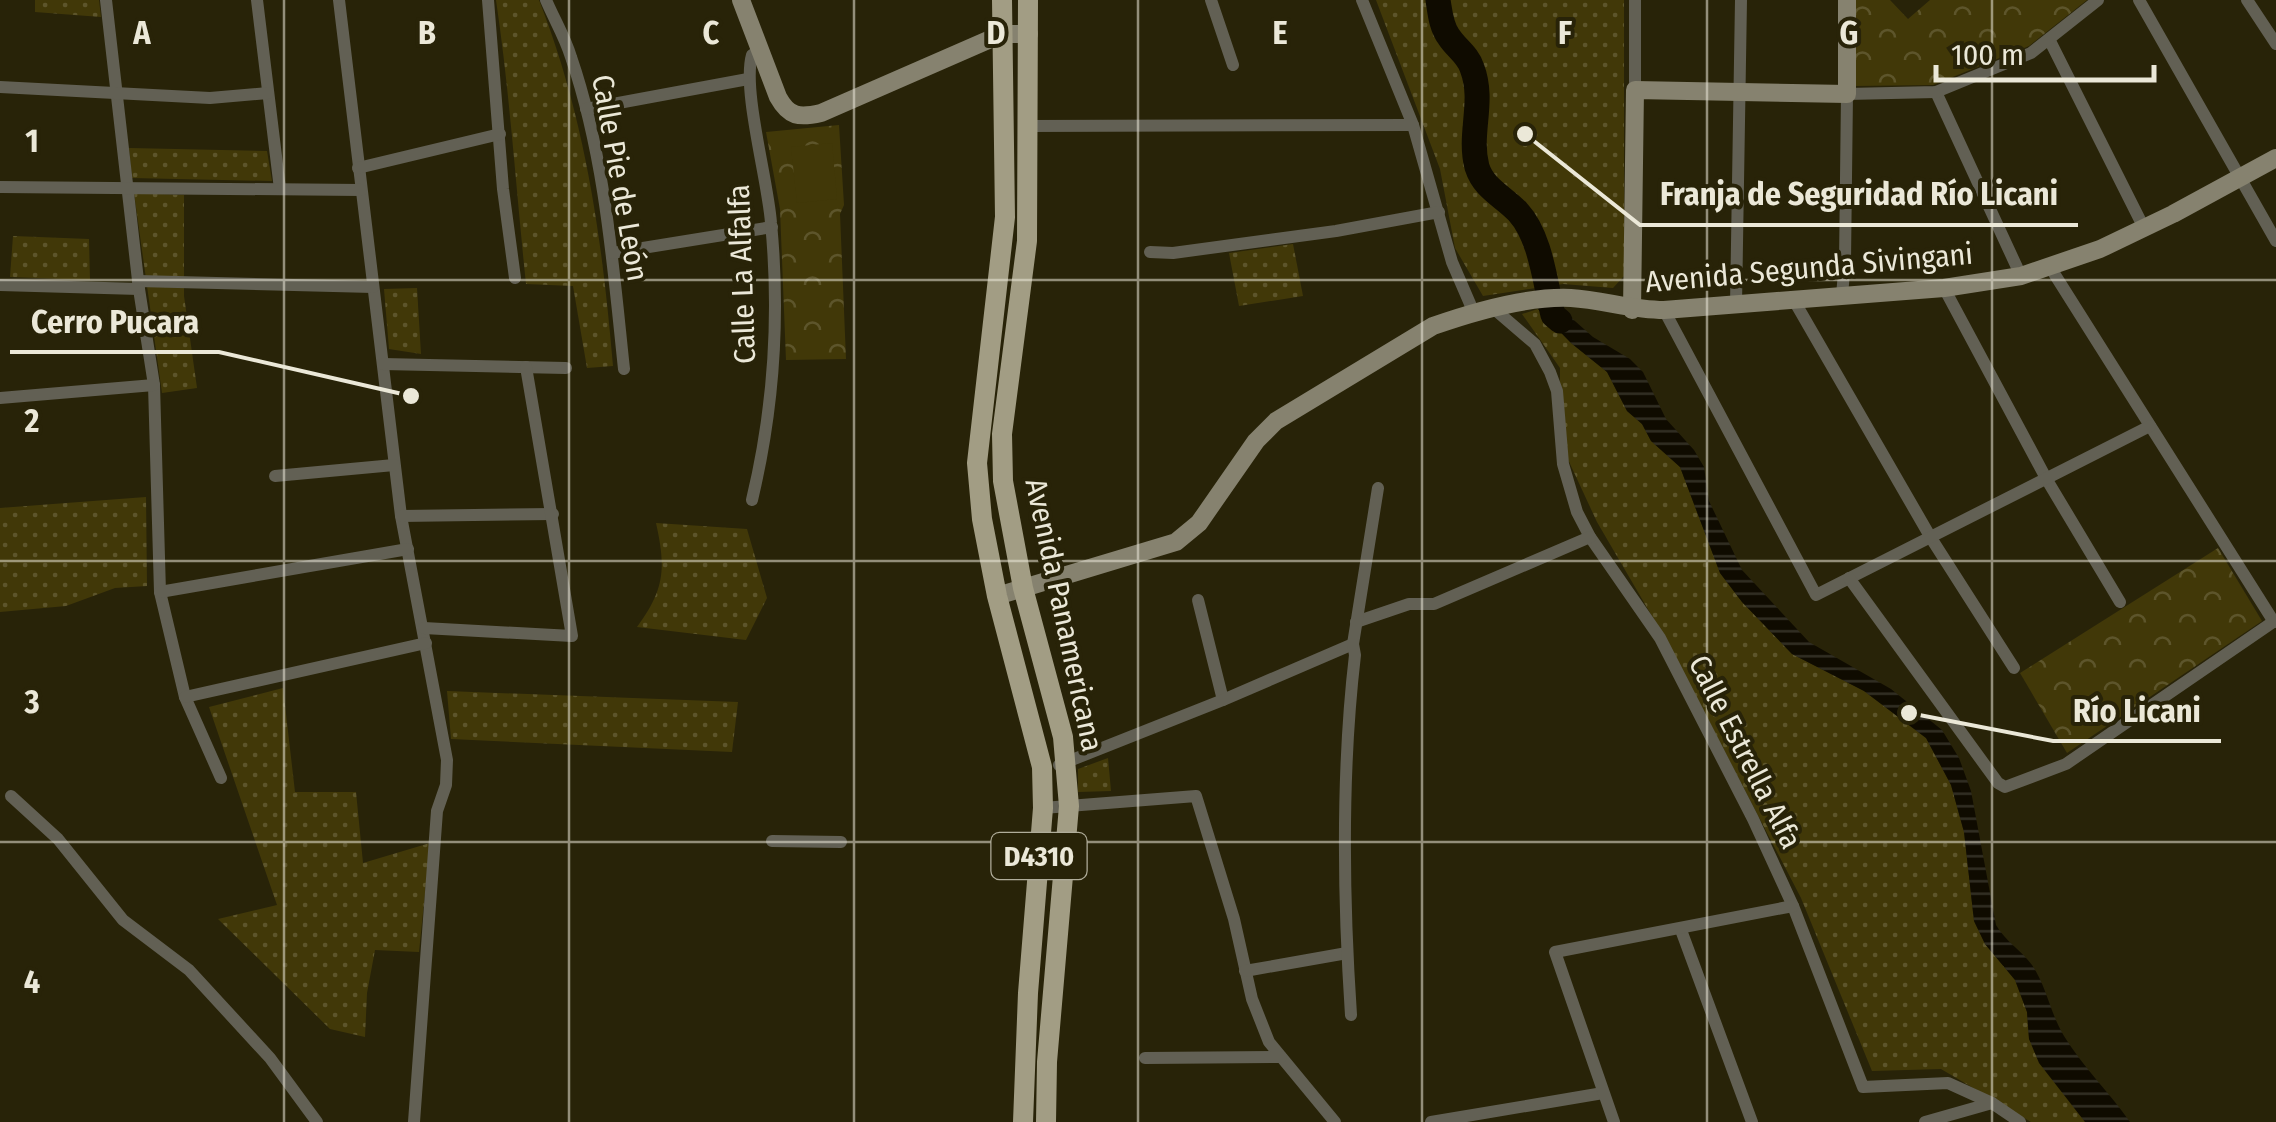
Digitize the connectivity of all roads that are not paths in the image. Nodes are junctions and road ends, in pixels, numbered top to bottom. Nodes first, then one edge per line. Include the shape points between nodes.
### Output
1 (106, 0) edge
2 (258, 0) edge
3 (339, 0) edge
4 (488, 0) edge
5 (546, 0) edge
6 (742, 0) edge
7 (1002, 0) edge
8 (1028, 0) edge
9 (1211, 0) edge
10 (1362, 0) edge
11 (1636, 0) edge
12 (1741, 0) edge
13 (1847, 0) edge
14 (2098, 0) edge
15 (2139, 0) edge
16 (2247, 0) edge
17 (1002, 34) junction
18 (1028, 34) junction
19 (2049, 39) junction
20 (2276, 44) edge
21 (759, 51) junction
22 (1234, 65) dead end
23 (748, 80) junction
24 (0, 86) edge
25 (1634, 90) junction
26 (1936, 92) junction
27 (117, 93) junction
28 (268, 93) junction
29 (1742, 93) junction
30 (1846, 94) junction
31 (586, 110) junction
32 (1414, 124) junction
33 (1028, 126) junction
34 (500, 134) junction
35 (2276, 158) edge
36 (358, 168) junction
37 (2240, 178) junction
38 (127, 186) junction
39 (0, 187) edge
40 (280, 188) junction
41 (361, 190) junction
42 (1440, 212) junction
43 (772, 227) junction
44 (2144, 228) junction
45 (2276, 242) edge
46 (1150, 252) dead end
47 (612, 253) junction
48 (2050, 268) junction
49 (2020, 276) junction
50 (515, 278) dead end
51 (0, 285) edge
52 (138, 285) junction
53 (374, 287) junction
54 (1944, 288) junction
55 (1842, 295) junction
56 (1792, 297) junction
57 (1736, 305) junction
58 (1493, 308) junction
59 (1632, 310) junction
60 (1664, 310) junction
61 (1474, 313) junction
62 (383, 364) junction
63 (526, 367) junction
64 (566, 368) dead end
65 (624, 370) dead end
66 (154, 385) junction
67 (0, 398) edge
68 (2150, 426) junction
69 (394, 464) junction
70 (275, 476) dead end
71 (2046, 480) junction
72 (1378, 488) dead end
73 (752, 500) dead end
74 (553, 514) junction
75 (401, 516) junction
76 (1590, 537) junction
77 (1931, 538) junction
78 (408, 550) junction
79 (1850, 578) junction
80 (1023, 588) junction
81 (160, 592) junction
82 (997, 596) junction
83 (1198, 600) dead end
84 (2120, 602) dead end
85 (2275, 621) edge
86 (1356, 622) junction
87 (425, 635) junction
88 (1352, 644) junction
89 (2014, 668) dead end
90 (186, 697) junction
91 (1223, 700) junction
92 (1066, 764) junction
93 (1042, 768) junction
94 (221, 778) dead end
95 (10, 796) dead end
96 (1069, 806) junction
97 (1043, 808) junction
98 (772, 842) dead end
99 (841, 842) dead end
100 (1793, 906) junction
101 (1680, 930) junction
102 (1347, 953) junction
103 (1245, 970) junction
104 (1351, 1015) dead end
105 (1280, 1057) junction
106 (1145, 1058) dead end
107 (1604, 1093) junction
108 (1992, 1103) junction
109 (317, 1122) edge
110 (414, 1122) edge
111 (1023, 1122) edge
112 (1046, 1122) edge
113 (1335, 1122) edge
114 (1431, 1122) edge
115 (1614, 1122) edge
116 (1752, 1122) edge
117 (1926, 1122) edge
118 (2020, 1122) edge

1 - 27 street
2 - 28 street
3 - 36 street
4 - 34 street
5 - 31 street, Calle Pie de León
6 - 21 street
7 - 17 main road, Avenida Panamericana / D4310
8 - 18 main road, Avenida Panamericana / D4310
9 - 22 street
10 - 32 street
11 - 25 street
12 - 29 street
13 - 30 street
14 - 19 street
15 - 37 street
16 - 20 street
17 - 18 street
17 - 21 street via 821,113 793,116
17 - 82 main road, Avenida Panamericana / D4310 via 1005,218 976,463
18 - 33 main road, Avenida Panamericana / D4310
19 - 26 street
19 - 44 street
21 - 23 street via 752,54
23 - 31 street
23 - 43 street, Calle La Alfalfa
24 - 27 street
25 - 29 street
25 - 59 street
26 - 30 street
26 - 49 street
27 - 28 street
27 - 38 street
28 - 40 street
29 - 30 street
29 - 57 street
30 - 55 street
31 - 47 street, Calle Pie de León
32 - 33 street
32 - 42 street
33 - 80 main road, Avenida Panamericana / D4310 via 1028,240 1002,434 1005,497
34 - 36 street
34 - 50 street
35 - 37 street, Avenida Segunda Sivingani
36 - 41 street
37 - 44 street, Avenida Segunda Sivingani
37 - 45 street
38 - 39 street
38 - 40 street
38 - 52 street
40 - 41 street
41 - 53 street
42 - 46 street via 1336,232
42 - 61 street
43 - 47 street
43 - 73 street, Calle La Alfalfa via 775,364
44 - 48 street, Avenida Segunda Sivingani
47 - 65 street, Calle Pie de León
48 - 49 street, Avenida Segunda Sivingani
48 - 68 street
49 - 54 street, Avenida Segunda Sivingani
51 - 52 street
52 - 53 street
52 - 66 street
53 - 62 street
54 - 55 street, Avenida Segunda Sivingani
54 - 71 street
55 - 56 street, Avenida Segunda Sivingani
56 - 57 street, Avenida Segunda Sivingani
56 - 77 street
57 - 60 street, Avenida Segunda Sivingani
58 - 59 street, Avenida Segunda Sivingani via 1565,298
58 - 61 street, Avenida Segunda Sivingani
58 - 76 street, Calle Estrella Alfa via 1534,344 1550,372 1568,485
59 - 60 street, Avenida Segunda Sivingani
60 - 79 street via 1816,595
61 - 80 street, Avenida Segunda Sivingani via 1433,326 1276,421 1199,523 1176,542
62 - 63 street
62 - 69 street
63 - 64 street
63 - 74 street
66 - 67 street
66 - 81 street
68 - 71 street
68 - 85 street
69 - 70 street
69 - 75 street
71 - 77 street
71 - 84 street
72 - 86 street
74 - 75 street
74 - 87 street via 572,636
75 - 78 street
76 - 86 street via 1434,604 1409,604
76 - 100 street, Calle Estrella Alfa via 1660,638
77 - 79 street
77 - 89 street
78 - 81 street
78 - 87 street
79 - 85 street via 2004,787 2066,764
80 - 82 street, Avenida Segunda Sivingani
80 - 92 main road, Avenida Panamericana / D4310
81 - 90 street
82 - 93 main road, Avenida Panamericana / D4310
83 - 91 street
86 - 88 street
87 - 90 street
87 - 110 street via 447,760 437,811
88 - 91 street
88 - 102 street
90 - 94 street
91 - 92 street
92 - 93 street
92 - 96 main road, Avenida Panamericana / D4310
93 - 97 main road, Avenida Panamericana / D4310
95 - 109 street via 58,840 123,920 188,970 270,1058
96 - 97 street
96 - 103 street via 1196,796
96 - 112 main road, Avenida Panamericana / D4310
97 - 111 main road, Avenida Panamericana / D4310
98 - 99 street
100 - 101 street
100 - 108 street, Calle Estrella Alfa via 1862,1088 1948,1084
101 - 107 street via 1555,952
101 - 116 street
102 - 103 street
102 - 104 street
103 - 105 street via 1268,1042
105 - 106 street
105 - 113 street
107 - 114 street
107 - 115 street
108 - 117 street
108 - 118 street, Calle Estrella Alfa

